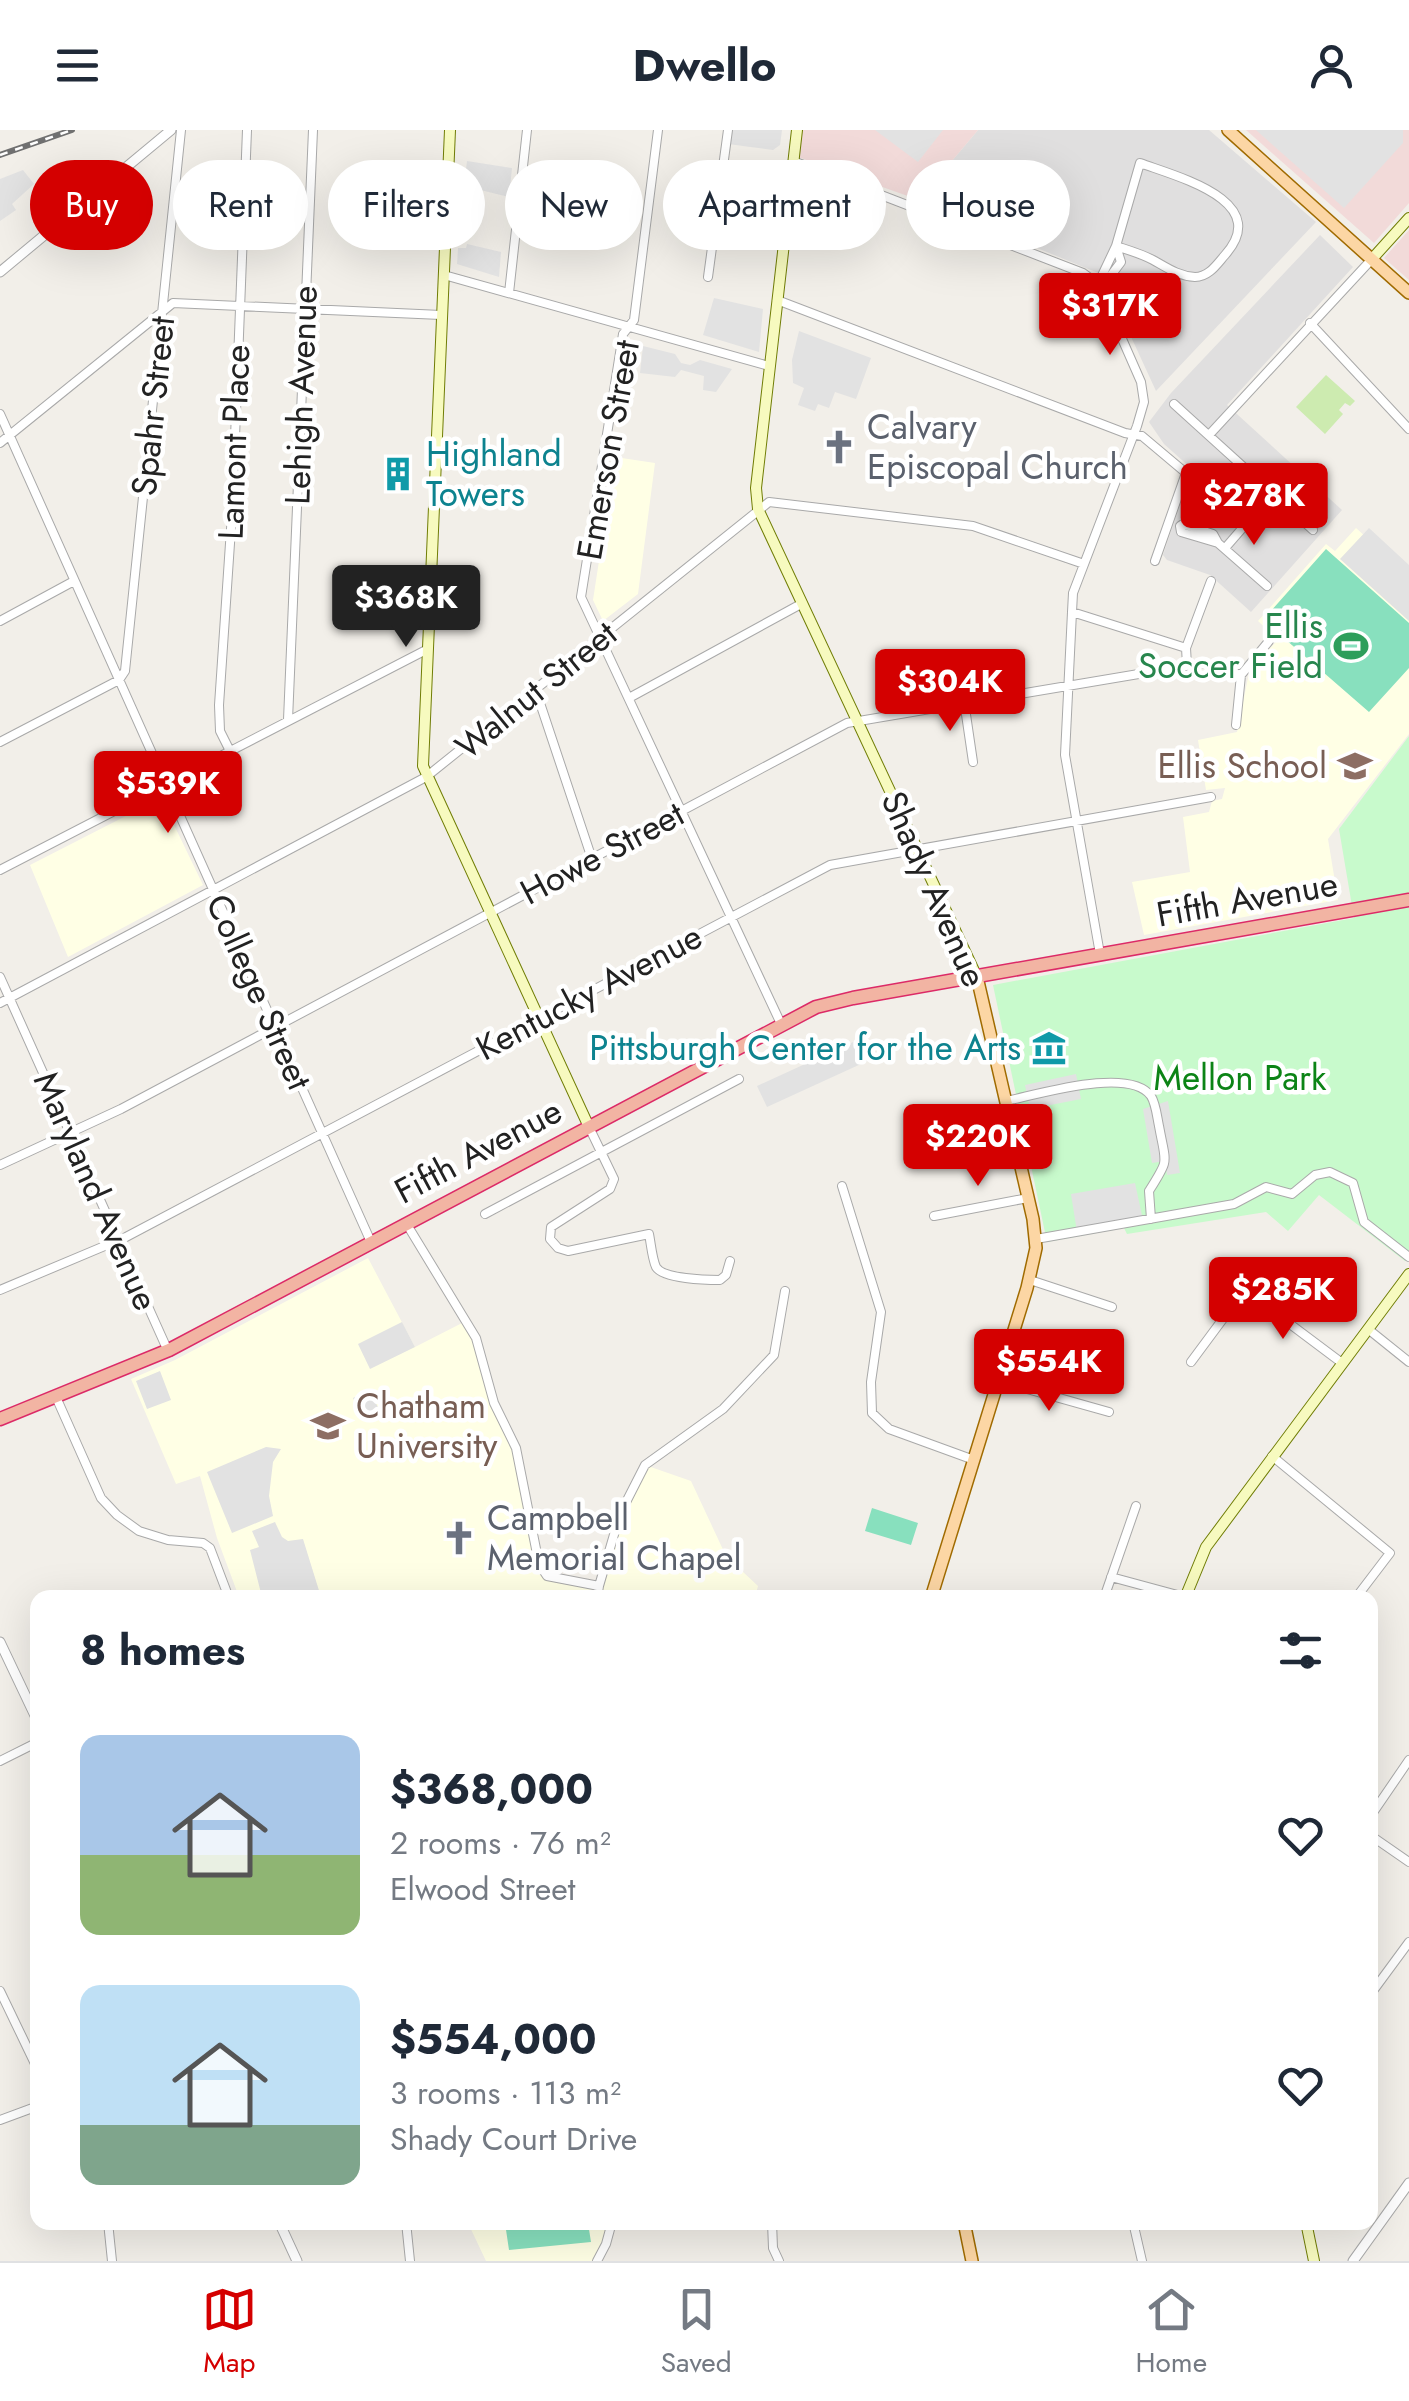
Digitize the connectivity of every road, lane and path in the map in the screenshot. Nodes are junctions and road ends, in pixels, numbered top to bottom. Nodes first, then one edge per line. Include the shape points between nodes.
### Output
1 (171, 130) edge
2 (181, 130) edge
3 (247, 130) edge
4 (313, 130) edge
5 (450, 130) edge
6 (527, 130) edge
7 (658, 130) edge
8 (728, 130) edge
9 (797, 130) edge
10 (1228, 130) edge
11 (793, 160) edge
12 (886, 196) edge
13 (1409, 218) edge
14 (1116, 246) junction
15 (783, 250) edge
16 (1372, 258) junction
17 (0, 272) edge
18 (444, 276) junction
19 (708, 277) dead end
20 (1098, 284) junction
21 (1409, 293) edge
22 (508, 294) junction
23 (777, 300) junction
24 (239, 306) junction
25 (305, 307) junction
26 (164, 308) junction
27 (441, 315) junction
28 (1310, 323) junction
29 (629, 328) junction
30 (769, 366) junction
31 (1174, 404) dead end
32 (0, 414) edge
33 (1409, 429) edge
34 (1134, 434) junction
35 (10, 435) junction
36 (1209, 435) junction
37 (0, 443) edge
38 (1272, 494) junction
39 (758, 509) junction
40 (1313, 530) dead end
41 (1154, 561) dead end
42 (1084, 564) junction
43 (74, 581) junction
44 (1211, 581) dead end
45 (1267, 586) dead end
46 (801, 604) junction
47 (1072, 612) junction
48 (0, 621) edge
49 (600, 638) junction
50 (1269, 641) dead end
51 (1186, 648) junction
52 (426, 650) junction
53 (1188, 666) junction
54 (1241, 674) junction
55 (119, 680) junction
56 (1068, 684) junction
57 (536, 691) junction
58 (628, 698) junction
59 (964, 701) junction
60 (288, 720) junction
61 (857, 720) junction
62 (1236, 725) dead end
63 (0, 742) edge
64 (230, 750) junction
65 (973, 762) dead end
66 (426, 777) junction
67 (166, 785) junction
68 (1211, 798) dead end
69 (680, 812) junction
70 (1075, 821) junction
71 (919, 849) junction
72 (592, 859) junction
73 (0, 870) edge
74 (214, 891) junction
75 (1409, 900) edge
76 (488, 914) junction
77 (729, 918) junction
78 (1100, 955) junction
79 (0, 977) edge
80 (977, 977) junction
81 (10, 999) junction
82 (0, 1003) edge
83 (538, 1018) junction
84 (782, 1026) junction
85 (274, 1027) junction
86 (739, 1078) dead end
87 (1006, 1101) junction
88 (588, 1127) junction
89 (70, 1134) junction
90 (323, 1134) junction
91 (601, 1152) junction
92 (0, 1165) edge
93 (842, 1186) dead end
94 (1028, 1198) junction
95 (485, 1214) dead end
96 (934, 1216) dead end
97 (1151, 1219) junction
98 (406, 1223) junction
99 (1036, 1239) junction
100 (118, 1240) junction
101 (371, 1242) junction
102 (1409, 1257) edge
103 (730, 1261) dead end
104 (1409, 1274) edge
105 (1030, 1280) junction
106 (1256, 1285) dead end
107 (0, 1290) edge
108 (785, 1291) dead end
109 (1246, 1291) junction
110 (1112, 1307) dead end
111 (1368, 1329) junction
112 (168, 1351) junction
113 (1191, 1362) dead end
114 (1409, 1362) edge
115 (1342, 1363) junction
116 (999, 1381) junction
117 (56, 1396) junction
118 (1109, 1412) dead end
119 (0, 1420) edge
120 (1272, 1456) junction
121 (974, 1460) junction
122 (1136, 1506) dead end
123 (1111, 1577) junction
124 (598, 1586) junction
125 (226, 1590) edge
126 (598, 1590) edge
127 (934, 1590) edge
128 (1107, 1590) edge
129 (1157, 1590) edge
130 (1188, 1590) edge
131 (1362, 1590) edge
132 (0, 1642) edge
133 (30, 1705) edge
134 (30, 1746) edge
135 (1409, 1760) edge
136 (0, 1762) edge
137 (1378, 1805) edge
138 (1378, 1840) edge
139 (1409, 1862) edge
140 (1409, 1942) edge
141 (1378, 1984) edge
142 (0, 1990) edge
143 (30, 2053) edge
144 (30, 2109) edge
145 (0, 2120) edge
146 (1409, 2182) edge
147 (1378, 2226) edge
148 (109, 2230) edge
149 (283, 2230) edge
150 (407, 2230) edge
151 (610, 2230) edge
152 (772, 2230) edge
153 (966, 2230) edge
154 (1135, 2230) edge
155 (1308, 2230) edge
156 (1375, 2230) edge
157 (112, 2261) edge
158 (297, 2261) edge
159 (410, 2261) edge
160 (596, 2261) edge
161 (779, 2261) edge
162 (972, 2261) edge
163 (1142, 2261) edge
164 (1314, 2261) edge
165 (1353, 2261) edge

1 - 17 street
2 - 26 street, Spahr Street
3 - 24 street, Lamont Place
4 - 25 street, Lehigh Avenue
5 - 18 main road
6 - 22 street
7 - 29 street, Emerson Street
8 - 19 street
9 - 11 main road, Shady Avenue
10 - 16 main road
12 - 20 street
13 - 16 main road
14 - 14 street via 1140,163 1209,190 1241,225 1238,241 1198,278
14 - 20 street
15 - 23 main road, Shady Avenue
16 - 21 main road
16 - 28 street
18 - 22 street
18 - 27 main road
20 - 34 street via 1144,391
22 - 29 street
23 - 30 main road, Shady Avenue
23 - 34 street
24 - 25 street
24 - 26 street
24 - 64 street, Lamont Place via 218,705
25 - 27 street
25 - 60 street, Lehigh Avenue
26 - 35 street
26 - 55 street, Spahr Street
27 - 52 main road
28 - 33 street
28 - 36 street
29 - 30 street
29 - 49 street, Emerson Street via 581,597
30 - 39 main road, Shady Avenue
31 - 36 street
32 - 35 street, College Street
34 - 41 street via 1186,473
34 - 42 street
35 - 37 street
35 - 43 street, College Street
36 - 38 street
38 - 40 street
38 - 45 street via 1222,545
39 - 42 street via 769,502 973,526
39 - 46 main road, Shady Avenue
39 - 49 street, Walnut Street
42 - 47 street
43 - 48 street
43 - 55 street, College Street
44 - 51 street
46 - 58 street
46 - 61 main road, Shady Avenue
47 - 51 street
47 - 56 street
49 - 57 street, Walnut Street
49 - 58 street, Emerson Street
50 - 54 street
51 - 53 street
52 - 60 street
52 - 66 main road
53 - 54 street, Howe Street via 1204,663
53 - 56 street, Howe Street
54 - 62 street
55 - 63 street
55 - 67 street, College Street
56 - 59 street, Howe Street
56 - 70 street via 1065,755
57 - 66 street, Walnut Street
57 - 72 street
58 - 69 street, Emerson Street
59 - 61 street, Howe Street
59 - 65 street
60 - 64 street
61 - 69 street, Howe Street
61 - 71 main road, Shady Avenue
64 - 67 street
66 - 74 street, Walnut Street
66 - 76 main road
67 - 73 street
67 - 74 street, College Street
68 - 70 street, Kentucky Avenue
69 - 72 street, Howe Street
69 - 77 street, Emerson Street
70 - 71 street, Kentucky Avenue
70 - 78 street
71 - 77 street, Kentucky Avenue via 830,865
71 - 80 main road, Shady Avenue
72 - 76 street, Howe Street
74 - 81 street, Walnut Street
74 - 85 street, College Street
75 - 78 highway, Fifth Avenue
76 - 83 main road
76 - 85 street, Howe Street
77 - 83 street, Kentucky Avenue
77 - 84 street, Emerson Street
78 - 80 highway, Fifth Avenue
79 - 81 street, Maryland Avenue
80 - 84 highway, Fifth Avenue via 816,1007
80 - 87 main road, Shady Avenue
81 - 82 street, Walnut Street
81 - 89 street, Maryland Avenue
83 - 88 main road
83 - 90 street, Kentucky Avenue
84 - 88 highway, Fifth Avenue
85 - 89 street, Howe Street
85 - 90 street, College Street
86 - 91 street
87 - 94 main road, Shady Avenue
87 - 97 street via 1098,1082 1148,1093 1165,1160 1149,1191
88 - 91 street
88 - 98 highway, Fifth Avenue
89 - 92 street, Howe Street
89 - 100 street, Maryland Avenue
90 - 100 street, Kentucky Avenue
90 - 101 street, College Street
91 - 95 street
91 - 103 street via 612,1174 610,1189 551,1227 558,1248 648,1234 663,1273 702,1280 720,1280
93 - 121 street via 882,1312 872,1413 889,1429
94 - 96 street
94 - 99 main road, Shady Avenue
97 - 99 street
97 - 102 street via 1234,1204 1265,1188 1292,1194 1330,1172 1352,1183 1364,1222
98 - 101 highway, Fifth Avenue
98 - 124 street via 476,1338 494,1403 516,1448 539,1564 547,1576
99 - 105 main road, Shady Avenue
100 - 107 street, Kentucky Avenue
100 - 112 street, Maryland Avenue
101 - 112 highway, Fifth Avenue
104 - 111 main road
105 - 110 street
105 - 116 main road, Shady Avenue
106 - 109 street
108 - 124 street via 774,1355 722,1409 645,1465 620,1514
109 - 113 street
109 - 115 street
111 - 114 street
111 - 115 main road
112 - 117 highway, Fifth Avenue
115 - 120 main road
116 - 118 street
116 - 121 main road, Shady Avenue
117 - 119 highway, Fifth Avenue
117 - 125 street via 102,1498 117,1516 139,1531 203,1543
120 - 130 main road via 1206,1546
120 - 131 street via 1390,1552
121 - 127 main road, Shady Avenue
122 - 123 street
123 - 128 street
123 - 129 street
124 - 126 street
132 - 133 street
134 - 136 street
135 - 137 street
138 - 139 street
140 - 141 street
142 - 143 street
144 - 145 street
146 - 147 street
148 - 157 street
149 - 158 street
150 - 159 street
151 - 160 street
152 - 161 street
153 - 162 main road
154 - 163 street
155 - 164 main road
156 - 165 street

